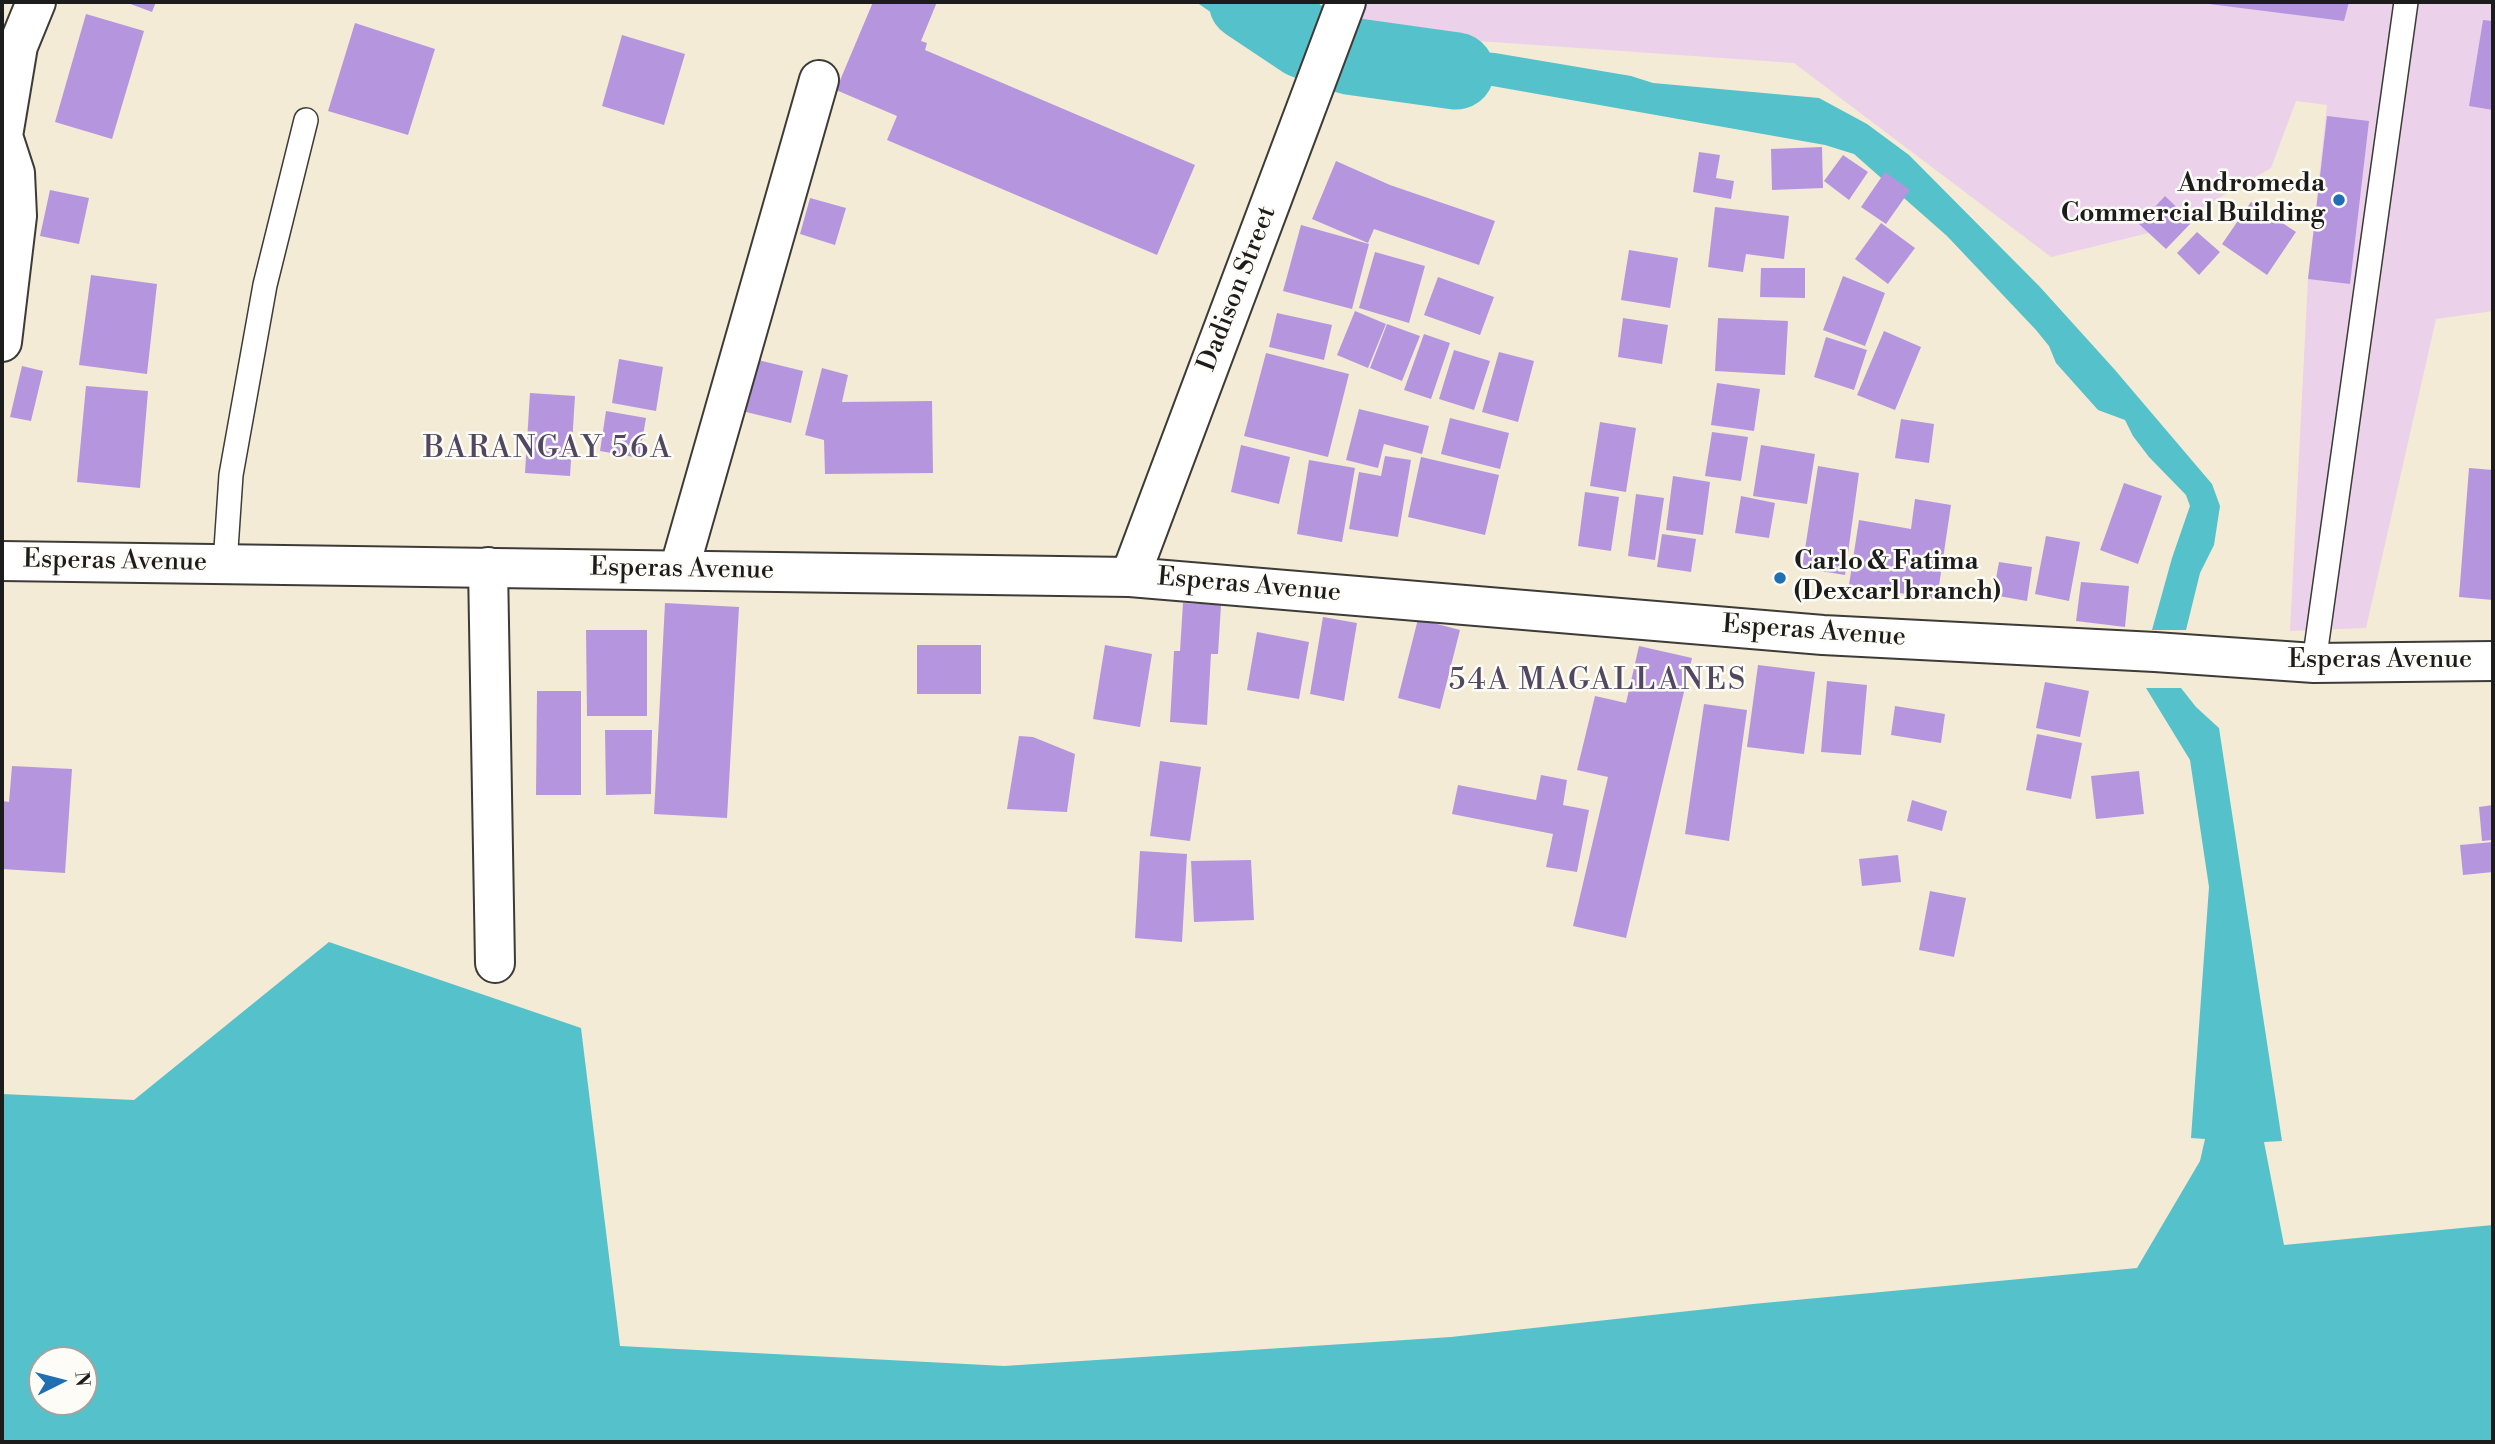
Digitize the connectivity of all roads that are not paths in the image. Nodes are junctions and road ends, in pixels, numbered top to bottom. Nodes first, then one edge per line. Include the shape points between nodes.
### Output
1 (36, 2) edge
2 (2406, 2) edge
3 (1341, 15) edge
4 (819, 80) dead end
5 (306, 120) dead end
6 (2, 342) edge
7 (2, 561) edge
8 (225, 564) junction
9 (488, 567) junction
10 (679, 570) junction
11 (1130, 577) junction
12 (2493, 661) edge
13 (2314, 663) junction
14 (495, 963) dead end

1 - 6 street via 18,46 3,136 15,173 17,216
2 - 13 lane
3 - 11 street, Dadison Street
4 - 10 street
5 - 8 lane via 264,285 231,475
7 - 8 street, Esperas Avenue
8 - 9 street, Esperas Avenue
9 - 10 street, Esperas Avenue
9 - 14 street
10 - 11 street, Esperas Avenue
11 - 13 street, Esperas Avenue via 1823,635
12 - 13 street, Esperas Avenue

